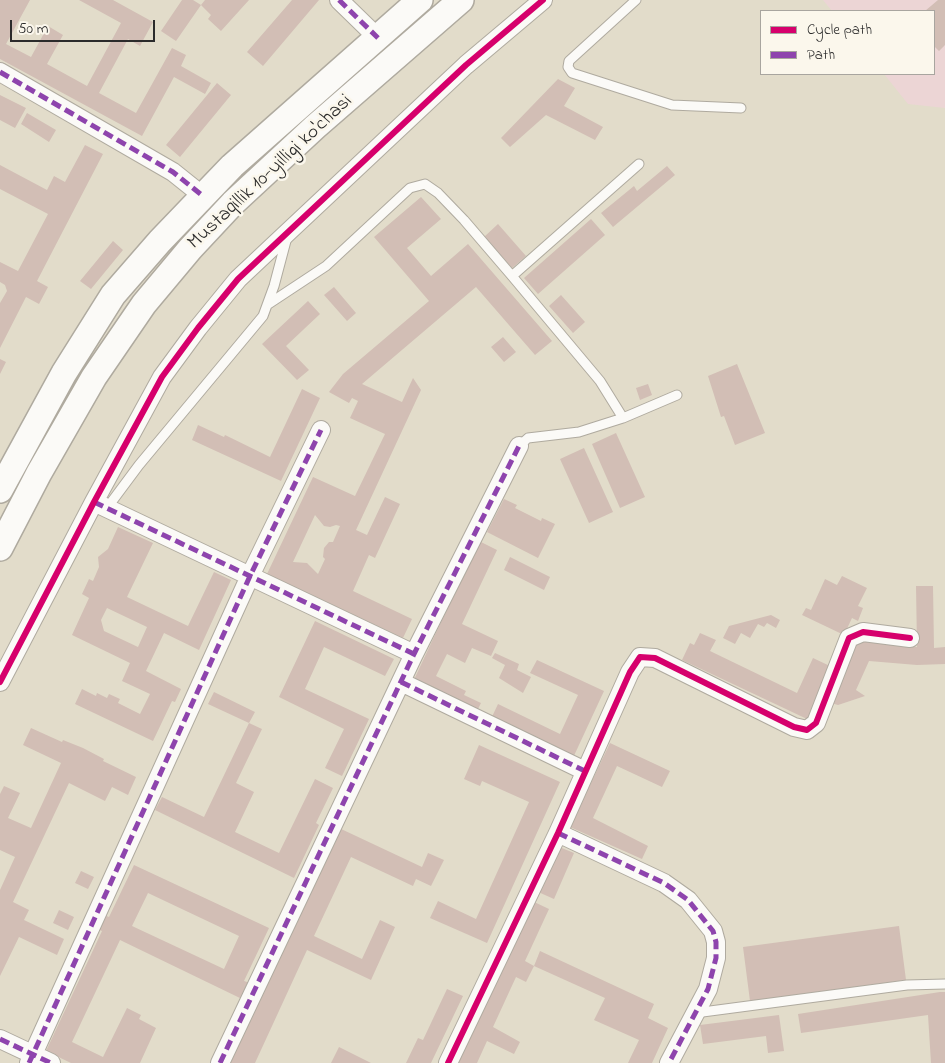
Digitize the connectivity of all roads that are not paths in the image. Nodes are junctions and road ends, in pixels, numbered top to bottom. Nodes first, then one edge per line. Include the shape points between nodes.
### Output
1 (339, 0) edge
2 (420, 0) edge
3 (462, 0) edge
4 (543, 0) edge
5 (636, 0) edge
6 (378, 38) junction
7 (0, 72) edge
8 (742, 108) dead end
9 (638, 164) dead end
10 (203, 196) junction
11 (288, 232) junction
12 (512, 276) junction
13 (267, 305) junction
14 (677, 395) dead end
15 (623, 418) junction
16 (321, 430) dead end
17 (519, 446) joint
18 (0, 490) edge
19 (100, 505) junction
20 (0, 548) edge
21 (250, 576) junction
22 (910, 638) dead end
23 (414, 654) junction
24 (0, 682) edge
25 (401, 682) junction
26 (585, 770) junction
27 (558, 834) junction
28 (945, 984) edge
29 (695, 1014) junction
30 (0, 1039) edge
31 (31, 1059) edge
32 (50, 1063) edge
33 (220, 1063) edge
34 (448, 1063) edge
35 (669, 1063) edge

1 - 6 street
2 - 6 main road, Mustaqillik 10-yilligi ko'chasi
3 - 20 main road, Mustaqillik 10-yilligi ko'chasi via 308,134 233,203 190,249 144,304 94,377
4 - 11 street via 466,65
5 - 8 lane via 569,61 572,74 672,105
6 - 10 main road, Mustaqillik 10-yilligi ko'chasi via 232,166
7 - 10 street via 174,172
9 - 12 lane
10 - 18 main road, Mustaqillik 10-yilligi ko'chasi via 160,240 113,296 64,373
11 - 13 lane
11 - 19 street via 238,279 162,377
12 - 13 lane via 438,192 425,184 410,188 326,266
12 - 15 lane via 600,381
13 - 19 lane via 249,334 139,465
14 - 15 lane
15 - 17 lane via 579,432 528,438
16 - 21 street
17 - 23 street
19 - 21 street
19 - 24 street
21 - 23 street
21 - 31 street
22 - 26 street via 863,632 849,638 816,723 807,730 794,727 655,658 640,657
23 - 25 street
25 - 26 street
25 - 33 street
26 - 27 street
27 - 29 street via 664,884 698,910 713,931 716,958 708,989
27 - 34 street
28 - 29 lane via 907,985
29 - 35 street
30 - 31 street
31 - 32 street

